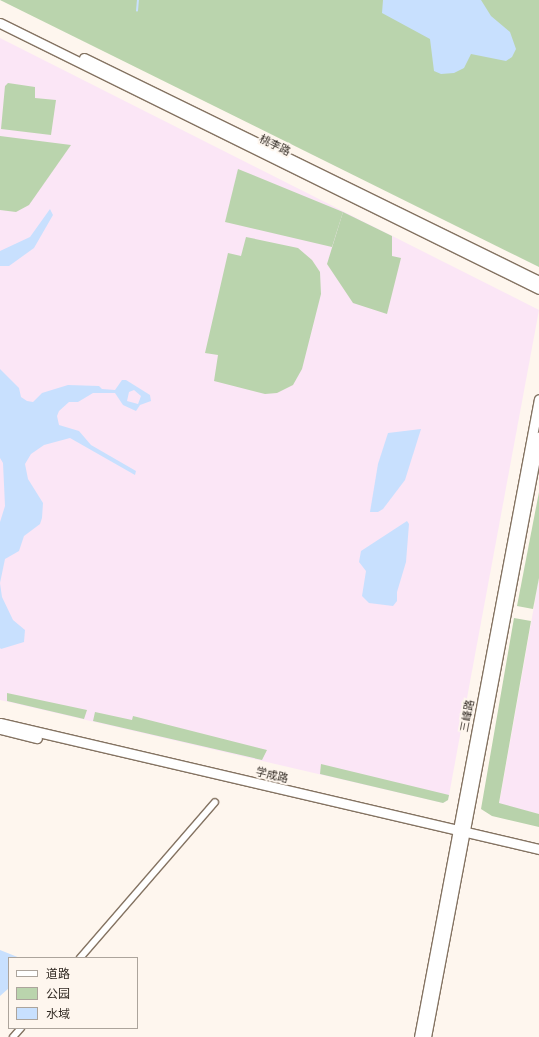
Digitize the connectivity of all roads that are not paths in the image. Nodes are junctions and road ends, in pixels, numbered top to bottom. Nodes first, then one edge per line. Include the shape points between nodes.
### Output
1 (0, 16) edge
2 (0, 23) edge
3 (539, 281) edge
4 (539, 289) edge
5 (539, 399) edge
6 (539, 437) edge
7 (0, 723) edge
8 (0, 730) edge
9 (215, 802) dead end
10 (461, 834) junction
11 (539, 849) edge
12 (539, 855) edge
13 (81, 957) edge
14 (20, 1029) edge
15 (13, 1037) edge
16 (419, 1037) edge
17 (426, 1037) edge

1 - 3 main road, 桃李路
2 - 4 main road, 桃李路
5 - 10 main road, 三峰路
6 - 10 main road, 三峰路
7 - 10 main road, 学成路
8 - 10 main road, 学成路
9 - 13 street
10 - 11 main road, 学成路
10 - 12 main road, 学成路
10 - 16 main road, 三峰路
10 - 17 main road, 三峰路
14 - 15 street

